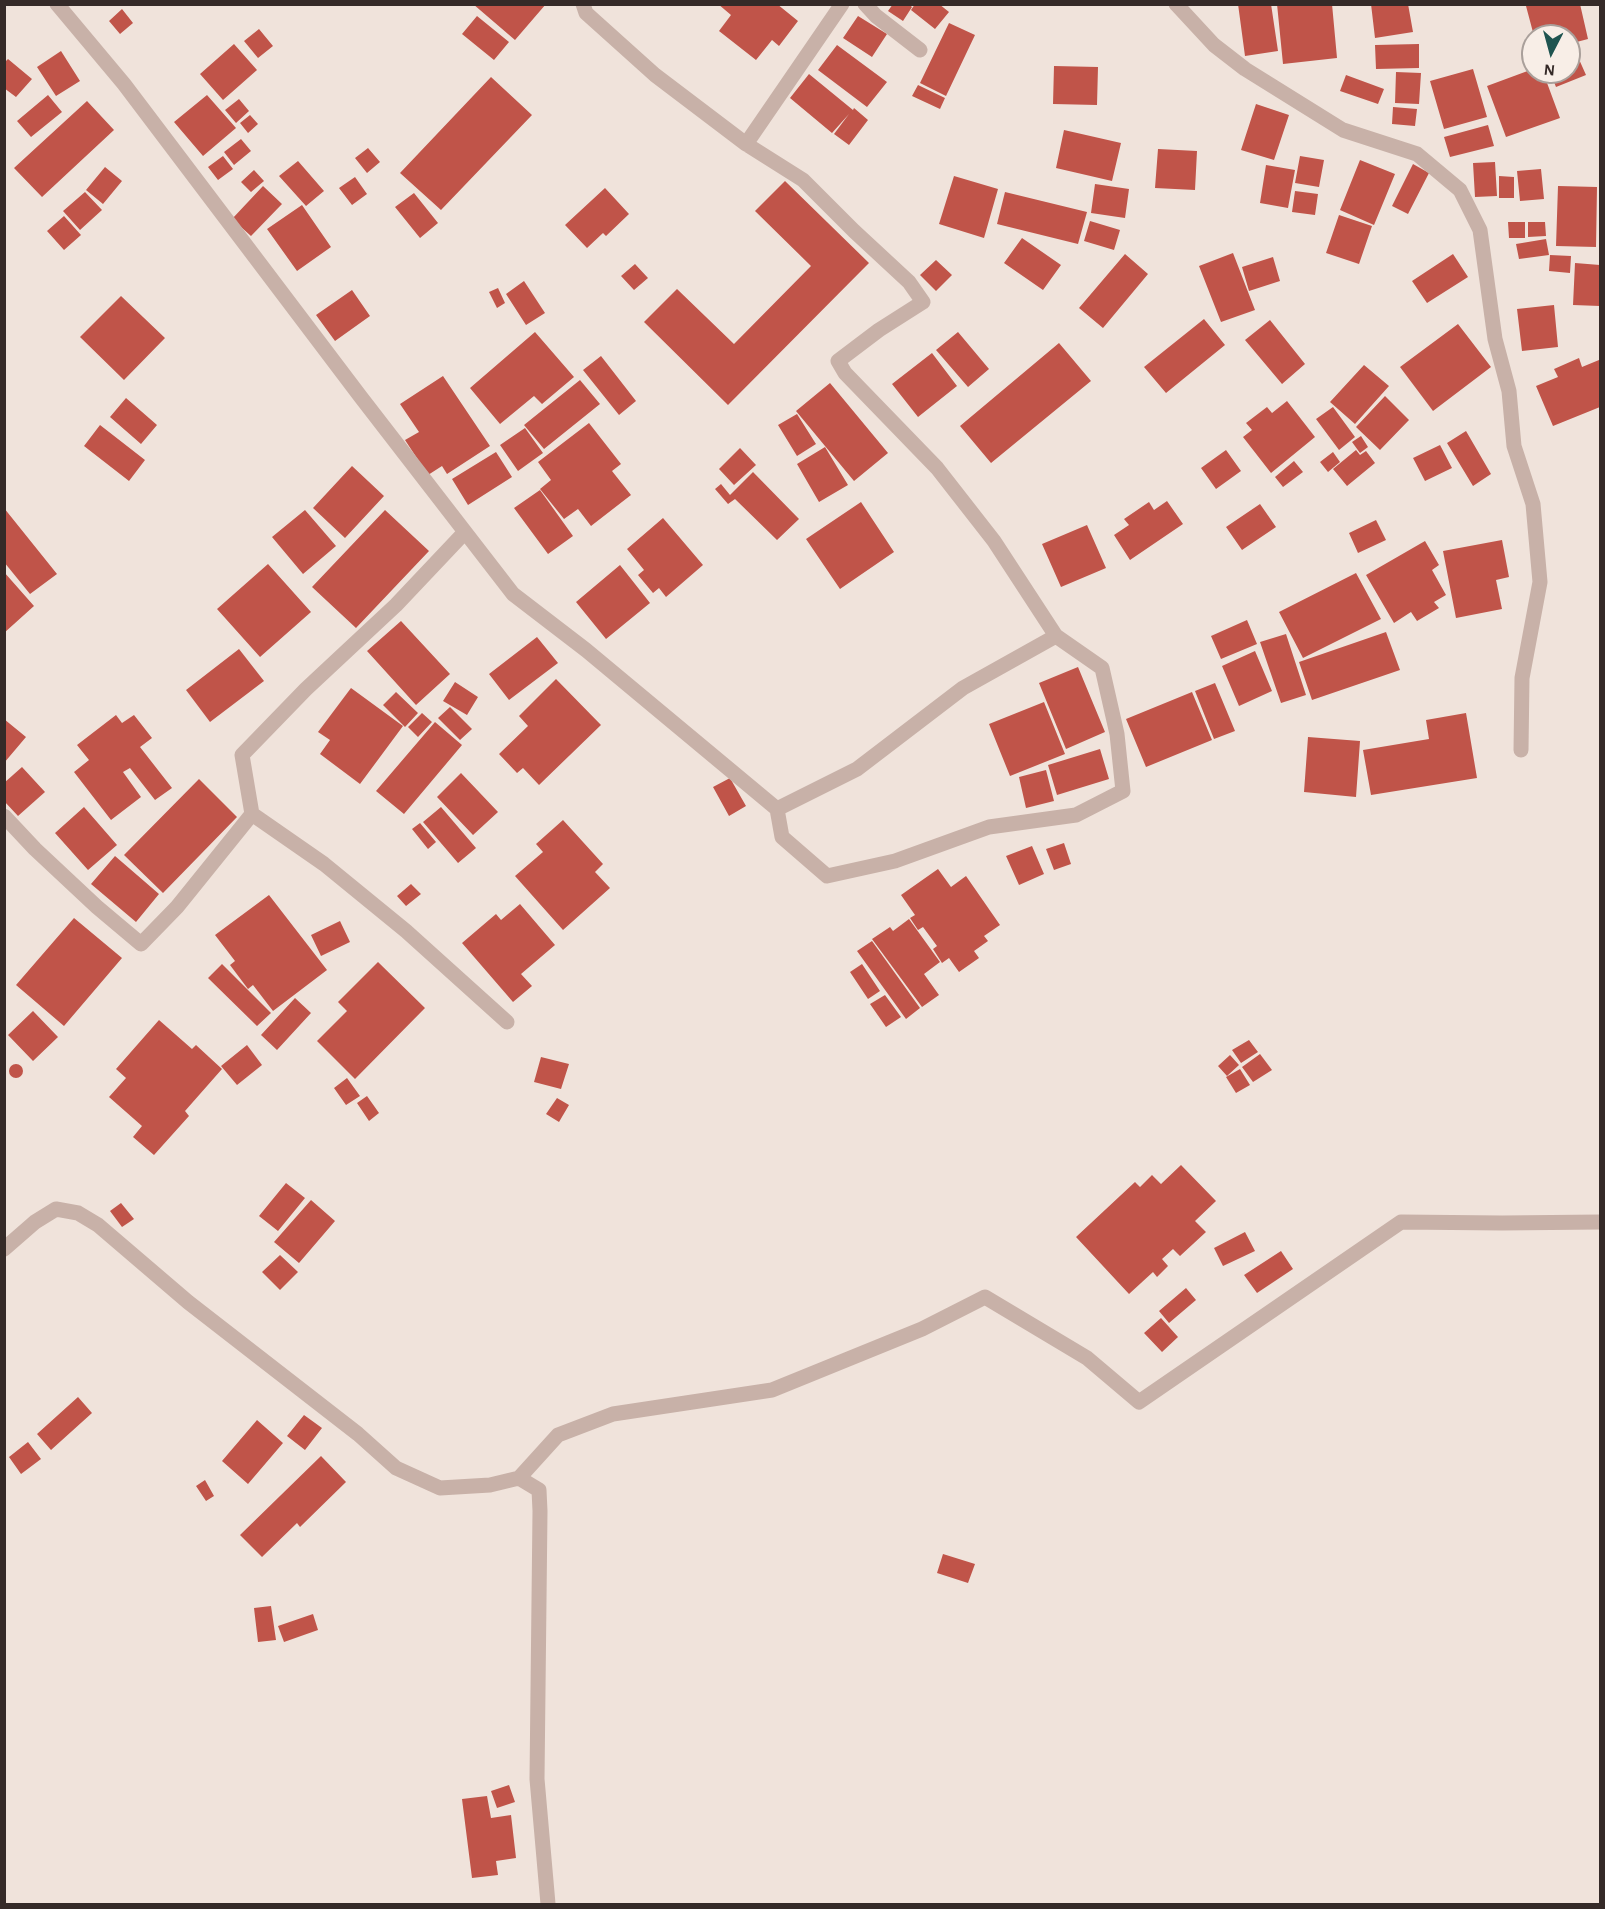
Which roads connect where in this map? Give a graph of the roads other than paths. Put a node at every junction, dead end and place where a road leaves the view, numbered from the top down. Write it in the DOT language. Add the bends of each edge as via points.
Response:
graph roads {
  1 [pos="57,4"];
  2 [pos="583,4"];
  3 [pos="842,4"];
  4 [pos="865,4"];
  5 [pos="1176,4"];
  6 [pos="920,50"];
  7 [pos="746,144"];
  8 [pos="465,532"];
  9 [pos="1056,636"];
  10 [pos="1521,750"];
  11 [pos="777,809"];
  12 [pos="252,814"];
  13 [pos="4,816"];
  14 [pos="507,1022"];
  15 [pos="1600,1222"];
  16 [pos="4,1250"];
  17 [pos="519,1478"];
  18 [pos="548,1905"];
  1 -- 8 [label="street" via="124,84"];
  2 -- 7 [label="street" via="586,13 655,75"];
  3 -- 7 [label="street"];
  4 -- 6 [label="street"];
  5 -- 10 [label="street" via="1214,45 1245,69 1342,130 1418,154 1460,190 1475,220 1495,339 1509,391 1514,446 1533,504 1540,582 1522,678"];
  7 -- 9 [label="street" via="803,180 909,282 923,302 838,362 937,468 994,541"];
  8 -- 11 [label="street" via="513,594"];
  8 -- 12 [label="street" via="242,755"];
  9 -- 11 [label="street" via="963,688 857,769"];
  9 -- 11 [label="street" via="1102,668 1117,734 1123,791 1076,815 989,827 895,861 827,876 782,837"];
  12 -- 13 [label="street" via="177,907 141,944 97,907"];
  12 -- 14 [label="street" via="324,864"];
  15 -- 17 [label="street" via="1401,1222 1139,1402 1087,1358 985,1296 922,1329 772,1390 613,1414 558,1436"];
  16 -- 17 [label="street" via="56,1209 78,1213 98,1225 396,1468 440,1488 490,1485"];
  17 -- 18 [label="street" via="539,1490 537,1779"];
}
